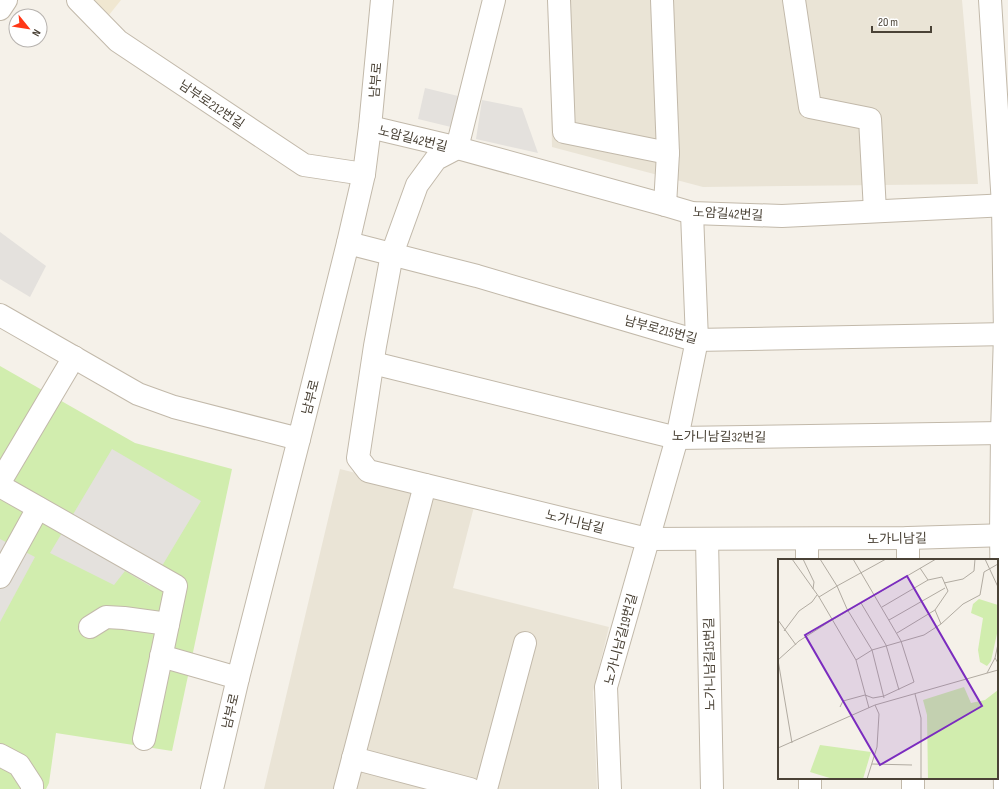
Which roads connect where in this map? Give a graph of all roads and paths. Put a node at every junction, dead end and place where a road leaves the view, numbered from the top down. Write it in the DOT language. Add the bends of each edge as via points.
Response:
graph roads {
  1 [pos="6,0"];
  2 [pos="78,0"];
  3 [pos="382,0"];
  4 [pos="494,0"];
  5 [pos="559,0"];
  6 [pos="662,0"];
  7 [pos="794,0"];
  8 [pos="990,0"];
  9 [pos="0,9"];
  10 [pos="370,127"];
  11 [pos="457,148"];
  12 [pos="668,153"];
  13 [pos="364,174"];
  14 [pos="665,205"];
  15 [pos="1005,205"];
  16 [pos="875,211"];
  17 [pos="692,213"];
  18 [pos="348,243"];
  19 [pos="392,254"];
  20 [pos="0,315"];
  21 [pos="1007,334"];
  22 [pos="697,340"];
  23 [pos="74,357"];
  24 [pos="373,363"];
  25 [pos="1002,433"];
  26 [pos="676,438"];
  27 [pos="299,439"];
  28 [pos="0,482"];
  29 [pos="425,485"];
  30 [pos="0,486"];
  31 [pos="38,508"];
  32 [pos="1005,535"];
  33 [pos="908,538"];
  34 [pos="647,539"];
  35 [pos="707,539"];
  36 [pos="807,539"];
  37 [pos="808,559"];
  38 [pos="908,559"];
  39 [pos="0,577"];
  40 [pos="168,624"];
  41 [pos="90,627"];
  42 [pos="525,643"];
  43 [pos="161,656"];
  44 [pos="238,678"];
  45 [pos="144,739"];
  46 [pos="0,755"];
  47 [pos="353,758"];
  48 [pos="441,785"];
  49 [pos="32,789"];
  50 [pos="212,789"];
  51 [pos="345,789"];
  52 [pos="470,789"];
  53 [pos="486,789"];
  54 [pos="610,789"];
  55 [pos="712,789"];
  56 [pos="1005,789"];
  1 -- 9 [label="street"];
  2 -- 13 [label="street, 남부로212번길" via="118,41 304,165"];
  3 -- 10 [label="street, 남부로"];
  4 -- 11 [label="street"];
  5 -- 12 [label="street" via="564,132"];
  6 -- 12 [label="street"];
  7 -- 16 [label="street" via="810,107 870,119"];
  8 -- 15 [label="street"];
  10 -- 11 [label="street, 노암길42번길"];
  10 -- 13 [label="street, 남부로"];
  11 -- 14 [label="street, 노암길42번길"];
  11 -- 19 [label="street, 노암길42번길" via="436,159 417,185"];
  12 -- 14 [label="street"];
  13 -- 18 [label="street, 남부로"];
  14 -- 17 [label="street, 노암길42번길"];
  15 -- 16 [label="street, 노암길42번길"];
  15 -- 21 [label="street"];
  16 -- 17 [label="street, 노암길42번길" via="782,216"];
  17 -- 22 [label="street, 노가니남길19번길"];
  18 -- 19 [label="street, 남부로215번길"];
  18 -- 27 [label="street, 남부로"];
  19 -- 22 [label="street, 남부로215번길"];
  19 -- 24 [label="street, 노가니남길"];
  20 -- 23 [label="street"];
  21 -- 22 [label="street, 남부로215번길"];
  21 -- 25 [label="street"];
  22 -- 26 [label="street, 노가니남길19번길"];
  23 -- 27 [label="street" via="138,394 174,407"];
  23 -- 28 [label="street"];
  24 -- 26 [label="street, 노가니남길32번길"];
  24 -- 29 [label="street, 노가니남길" via="358,458 368,471"];
  25 -- 26 [label="street, 노가니남길32번길"];
  25 -- 32 [label="street"];
  26 -- 34 [label="street, 노가니남길19번길"];
  27 -- 44 [label="street, 남부로"];
  29 -- 34 [label="street, 노가니남길"];
  29 -- 47 [label="street"];
  30 -- 31 [label="street"];
  31 -- 39 [label="street"];
  31 -- 40 [label="street" via="176,586"];
  32 -- 33 [label="street, 노가니남길"];
  32 -- 56 [label="street"];
  33 -- 36 [label="street, 노가니남길"];
  33 -- 38 [label="street"];
  34 -- 35 [label="street, 노가니남길"];
  34 -- 54 [label="street, 노가니남길19번길" via="606,687"];
  35 -- 36 [label="street, 노가니남길"];
  35 -- 55 [label="street, 노가니남길15번길"];
  36 -- 37 [label="street"];
  40 -- 41 [label="street" via="106,617"];
  40 -- 43 [label="street"];
  42 -- 53 [label="street"];
  43 -- 44 [label="street"];
  43 -- 45 [label="street"];
  44 -- 50 [label="street, 남부로"];
  46 -- 49 [label="street" via="18,765 32,785"];
  47 -- 48 [label="street"];
  47 -- 51 [label="street"];
  48 -- 52 [label="street"];
}
